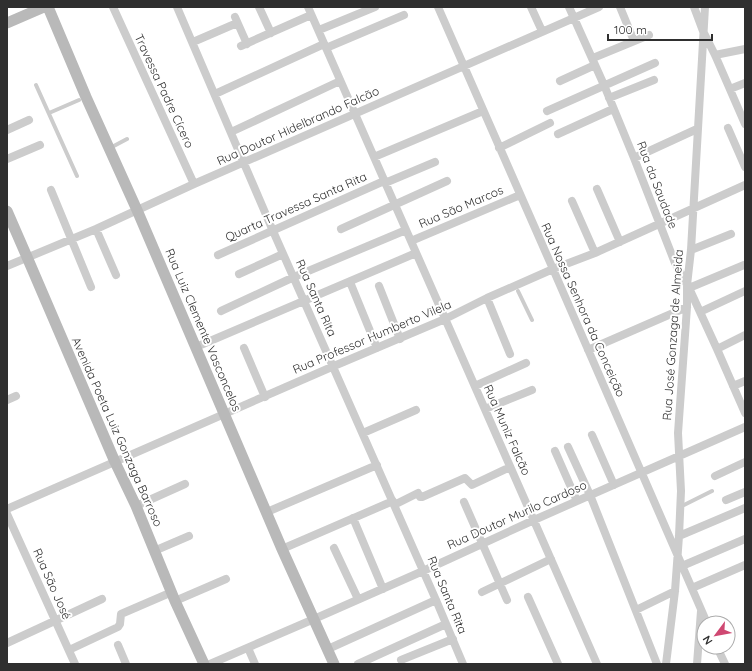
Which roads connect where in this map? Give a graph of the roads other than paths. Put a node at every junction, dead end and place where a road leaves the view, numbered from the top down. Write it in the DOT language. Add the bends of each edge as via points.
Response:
graph roads {
  1 [pos="44,7"];
  2 [pos="48,7"];
  3 [pos="113,7"];
  4 [pos="177,7"];
  5 [pos="259,7"];
  6 [pos="318,7"];
  7 [pos="375,7"];
  8 [pos="438,7"];
  9 [pos="531,7"];
  10 [pos="570,7"];
  11 [pos="600,7"];
  12 [pos="620,7"];
  13 [pos="694,7"];
  14 [pos="704,7"];
  15 [pos="310,11"];
  16 [pos="404,15"];
  17 [pos="574,18"];
  18 [pos="7,23"];
  19 [pos="541,29"];
  20 [pos="319,30"];
  21 [pos="703,31"];
  22 [pos="271,33"];
  23 [pos="649,35"];
  24 [pos="634,41"];
  25 [pos="193,42"];
  26 [pos="325,46"];
  27 [pos="745,49"];
  28 [pos="715,55"];
  29 [pos="594,62"];
  30 [pos="654,63"];
  31 [pos="464,66"];
  32 [pos="654,80"];
  33 [pos="340,81"];
  34 [pos="560,81"];
  35 [pos="745,83"];
  36 [pos="36,85"];
  37 [pos="604,85"];
  38 [pos="730,89"];
  39 [pos="215,94"];
  40 [pos="610,98"];
  41 [pos="82,99"];
  42 [pos="614,109"];
  43 [pos="483,111"];
  44 [pos="547,111"];
  45 [pos="49,114"];
  46 [pos="355,114"];
  47 [pos="29,120"];
  48 [pos="550,124"];
  49 [pos="745,124"];
  50 [pos="728,128"];
  51 [pos="697,129"];
  52 [pos="7,130"];
  53 [pos="231,132"];
  54 [pos="558,134"];
  55 [pos="127,139"];
  56 [pos="40,144"];
  57 [pos="109,148"];
  58 [pos="499,148"];
  59 [pos="374,157"];
  60 [pos="634,158"];
  61 [pos="7,159"];
  62 [pos="244,162"];
  63 [pos="435,162"];
  64 [pos="745,167"];
  65 [pos="77,176"];
  66 [pos="385,182"];
  67 [pos="447,182"];
  68 [pos="194,184"];
  69 [pos="745,185"];
  70 [pos="597,189"];
  71 [pos="51,190"];
  72 [pos="520,195"];
  73 [pos="572,201"];
  74 [pos="395,205"];
  75 [pos="693,209"];
  76 [pos="137,210"];
  77 [pos="7,211"];
  78 [pos="659,224"];
  79 [pos="96,229"];
  80 [pos="341,229"];
  81 [pos="406,230"];
  82 [pos="273,231"];
  83 [pos="731,234"];
  84 [pos="71,240"];
  85 [pos="411,241"];
  86 [pos="620,242"];
  87 [pos="691,250"];
  88 [pos="416,253"];
  89 [pos="595,253"];
  90 [pos="283,254"];
  91 [pos="218,255"];
  92 [pos="28,257"];
  93 [pos="744,265"];
  94 [pos="7,266"];
  95 [pos="553,270"];
  96 [pos="239,274"];
  97 [pos="116,275"];
  98 [pos="294,277"];
  99 [pos="350,282"];
  100 [pos="379,286"];
  101 [pos="688,286"];
  102 [pos="91,287"];
  103 [pos="517,288"];
  104 [pos="745,291"];
  105 [pos="487,298"];
  106 [pos="305,302"];
  107 [pos="688,307"];
  108 [pos="221,311"];
  109 [pos="700,312"];
  110 [pos="445,319"];
  111 [pos="532,320"];
  112 [pos="745,335"];
  113 [pos="400,339"];
  114 [pos="196,347"];
  115 [pos="244,348"];
  116 [pos="376,348"];
  117 [pos="717,349"];
  118 [pos="588,350"];
  119 [pos="510,354"];
  120 [pos="526,363"];
  121 [pos="334,366"];
  122 [pos="745,381"];
  123 [pos="474,386"];
  124 [pos="733,386"];
  125 [pos="532,390"];
  126 [pos="16,396"];
  127 [pos="265,397"];
  128 [pos="7,400"];
  129 [pos="485,409"];
  130 [pos="416,410"];
  131 [pos="745,413"];
  132 [pos="225,414"];
  133 [pos="745,427"];
  134 [pos="363,433"];
  135 [pos="592,435"];
  136 [pos="568,448"];
  137 [pos="554,451"];
  138 [pos="679,456"];
  139 [pos="115,462"];
  140 [pos="745,462"];
  141 [pos="377,464"];
  142 [pos="510,467"];
  143 [pos="641,473"];
  144 [pos="715,476"];
  145 [pos="185,484"];
  146 [pos="614,485"];
  147 [pos="712,492"];
  148 [pos="745,492"];
  149 [pos="590,495"];
  150 [pos="726,500"];
  151 [pos="577,501"];
  152 [pos="464,502"];
  153 [pos="394,503"];
  154 [pos="136,506"];
  155 [pos="682,506"];
  156 [pos="745,508"];
  157 [pos="7,509"];
  158 [pos="267,512"];
  159 [pos="7,514"];
  160 [pos="353,518"];
  161 [pos="534,520"];
  162 [pos="189,536"];
  163 [pos="679,536"];
  164 [pos="745,539"];
  165 [pos="482,544"];
  166 [pos="334,548"];
  167 [pos="282,549"];
  168 [pos="154,551"];
  169 [pos="677,554"];
  170 [pos="551,559"];
  171 [pos="745,565"];
  172 [pos="682,566"];
  173 [pos="423,571"];
  174 [pos="226,579"];
  175 [pos="499,583"];
  176 [pos="692,588"];
  177 [pos="383,589"];
  178 [pos="675,591"];
  179 [pos="482,592"];
  180 [pos="174,597"];
  181 [pos="528,597"];
  182 [pos="102,599"];
  183 [pos="358,600"];
  184 [pos="436,600"];
  185 [pos="507,600"];
  186 [pos="636,610"];
  187 [pos="701,610"];
  188 [pos="703,615"];
  189 [pos="314,619"];
  190 [pos="56,621"];
  191 [pos="446,624"];
  192 [pos="453,639"];
  193 [pos="7,643"];
  194 [pos="118,645"];
  195 [pos="248,648"];
  196 [pos="328,649"];
  197 [pos="69,650"];
  198 [pos="401,660"];
  199 [pos="74,664"];
  200 [pos="126,664"];
  201 [pos="204,664"];
  202 [pos="210,664"];
  203 [pos="255,664"];
  204 [pos="334,664"];
  205 [pos="358,664"];
  206 [pos="464,664"];
  207 [pos="558,664"];
  208 [pos="597,664"];
  209 [pos="657,664"];
  210 [pos="666,664"];
  211 [pos="697,664"];
  1 -- 18 [label="street"];
  2 -- 41 [label="street, Rua Luiz Clemente Vasconcelos"];
  3 -- 68 [label="street, Travessa Padre Cícero"];
  4 -- 25 [label="street, Rua Santa Rita"];
  5 -- 22 [label="street"];
  6 -- 15 [label="street"];
  7 -- 20 [label="street"];
  8 -- 31 [label="street, Rua Nossa Senhora da Conceição"];
  9 -- 19 [label="street"];
  10 -- 17 [label="street, Rua da Saudade"];
  11 -- 17 [label="street, Rua Doutor Hidelbrando Falcão"];
  12 -- 24 [label="street"];
  13 -- 21 [label="street"];
  14 -- 21 [label="street, Rua José Gonzaga de Almeida"];
  15 -- 20 [label="street, Rua Muniz Falcão"];
  15 -- 22 [label="street"];
  16 -- 26 [label="street"];
  17 -- 19 [label="street, Rua Doutor Hidelbrando Falcão"];
  17 -- 29 [label="street, Rua da Saudade"];
  19 -- 31 [label="street, Rua Doutor Hidelbrando Falcão"];
  20 -- 26 [label="street, Rua Muniz Falcão"];
  21 -- 28 [label="street"];
  21 -- 51 [label="street, Rua José Gonzaga de Almeida"];
  22 -- 25 [label="street" via="244,45 236,20"];
  23 -- 24 [label="street"];
  24 -- 29 [label="street"];
  25 -- 39 [label="street, Rua Santa Rita"];
  26 -- 33 [label="street, Rua Muniz Falcão"];
  26 -- 39 [label="street"];
  27 -- 28 [label="street"];
  28 -- 38 [label="street"];
  29 -- 34 [label="street"];
  29 -- 37 [label="street, Rua da Saudade"];
  30 -- 37 [label="street"];
  31 -- 43 [label="street, Rua Nossa Senhora da Conceição"];
  31 -- 46 [label="street, Rua Doutor Hidelbrando Falcão"];
  32 -- 40 [label="street"];
  33 -- 46 [label="street, Rua Muniz Falcão"];
  33 -- 53 [label="street"];
  35 -- 38 [label="street"];
  36 -- 45 [label="lane"];
  37 -- 40 [label="street, Rua da Saudade"];
  37 -- 44 [label="street"];
  38 -- 49 [label="street"];
  39 -- 53 [label="street, Rua Santa Rita"];
  40 -- 42 [label="street, Rua da Saudade"];
  41 -- 45 [label="lane"];
  41 -- 57 [label="street, Rua Luiz Clemente Vasconcelos"];
  42 -- 54 [label="street"];
  42 -- 60 [label="street, Rua da Saudade"];
  43 -- 58 [label="street, Rua Nossa Senhora da Conceição"];
  43 -- 59 [label="street"];
  45 -- 65 [label="lane"];
  46 -- 59 [label="street, Rua Muniz Falcão"];
  46 -- 62 [label="street, Rua Doutor Hidelbrando Falcão"];
  47 -- 52 [label="street"];
  48 -- 58 [label="street"];
  50 -- 64 [label="street"];
  51 -- 60 [label="street"];
  51 -- 75 [label="street, Rua José Gonzaga de Almeida"];
  53 -- 62 [label="street, Rua Santa Rita"];
  55 -- 57 [label="lane"];
  56 -- 61 [label="street"];
  57 -- 76 [label="street, Rua Luiz Clemente Vasconcelos"];
  58 -- 72 [label="street, Rua Nossa Senhora da Conceição"];
  59 -- 66 [label="street, Rua Muniz Falcão"];
  60 -- 78 [label="street, Rua da Saudade"];
  62 -- 68 [label="street, Rua Doutor Hidelbrando Falcão"];
  62 -- 82 [label="street, Rua Santa Rita"];
  63 -- 66 [label="street"];
  66 -- 74 [label="street, Rua Muniz Falcão"];
  66 -- 82 [label="street, Quarta Travessa Santa Rita"];
  67 -- 74 [label="street"];
  68 -- 76 [label="street, Rua Doutor Hidelbrando Falcão"];
  69 -- 75 [label="street, Rua Professor Humberto Vilela"];
  70 -- 86 [label="street"];
  71 -- 84 [label="street"];
  72 -- 85 [label="street, Rua São Marcos"];
  72 -- 95 [label="street, Rua Nossa Senhora da Conceição"];
  73 -- 89 [label="street"];
  74 -- 80 [label="street"];
  74 -- 81 [label="street, Rua Muniz Falcão"];
  75 -- 78 [label="street, Rua Professor Humberto Vilela"];
  75 -- 87 [label="street, Rua José Gonzaga de Almeida"];
  76 -- 79 [label="street, Rua Doutor Hidelbrando Falcão"];
  76 -- 114 [label="street, Rua Luiz Clemente Vasconcelos"];
  77 -- 92 [label="street, Avenida Poeta Luiz Gonzaga Barroso"];
  78 -- 86 [label="street, Rua Professor Humberto Vilela"];
  78 -- 101 [label="street, Rua da Saudade" via="675,263"];
  79 -- 84 [label="street, Rua Doutor Hidelbrando Falcão"];
  79 -- 97 [label="street"];
  81 -- 85 [label="street, Rua Muniz Falcão"];
  81 -- 98 [label="street"];
  82 -- 90 [label="street, Rua Santa Rita"];
  82 -- 91 [label="street, Quarta Travessa Santa Rita"];
  83 -- 87 [label="street"];
  84 -- 92 [label="street, Rua Doutor Hidelbrando Falcão"];
  84 -- 102 [label="street"];
  85 -- 88 [label="street, Rua Muniz Falcão"];
  86 -- 89 [label="street, Rua Professor Humberto Vilela"];
  87 -- 101 [label="street, Rua José Gonzaga de Almeida"];
  88 -- 99 [label="street"];
  88 -- 110 [label="street, Rua Muniz Falcão"];
  89 -- 95 [label="street, Rua Professor Humberto Vilela"];
  90 -- 96 [label="street"];
  90 -- 98 [label="street, Rua Santa Rita"];
  92 -- 94 [label="street, Rua Doutor Hidelbrando Falcão"];
  92 -- 139 [label="street, Avenida Poeta Luiz Gonzaga Barroso"];
  93 -- 101 [label="street"];
  95 -- 103 [label="street, Rua Professor Humberto Vilela"];
  95 -- 118 [label="street, Rua Nossa Senhora da Conceição"];
  98 -- 106 [label="street, Rua Santa Rita"];
  98 -- 108 [label="street"];
  99 -- 106 [label="street"];
  99 -- 116 [label="street"];
  100 -- 113 [label="street"];
  101 -- 107 [label="street, Rua José Gonzaga de Almeida"];
  101 -- 109 [label="street, Rua da Saudade"];
  103 -- 105 [label="street, Rua Professor Humberto Vilela"];
  103 -- 111 [label="lane"];
  104 -- 109 [label="street"];
  105 -- 110 [label="street, Rua Professor Humberto Vilela"];
  105 -- 119 [label="street"];
  106 -- 114 [label="street"];
  106 -- 121 [label="street, Rua Santa Rita"];
  107 -- 118 [label="street"];
  107 -- 138 [label="street, Rua José Gonzaga de Almeida" via="678,433"];
  109 -- 117 [label="street, Rua da Saudade"];
  110 -- 113 [label="street, Rua Professor Humberto Vilela"];
  110 -- 123 [label="street, Rua Muniz Falcão"];
  112 -- 117 [label="street"];
  113 -- 116 [label="street, Rua Professor Humberto Vilela"];
  114 -- 132 [label="street, Rua Luiz Clemente Vasconcelos"];
  115 -- 127 [label="street"];
  116 -- 121 [label="street, Rua Professor Humberto Vilela"];
  117 -- 124 [label="street, Rua da Saudade"];
  118 -- 143 [label="street, Rua Nossa Senhora da Conceição"];
  120 -- 123 [label="street"];
  121 -- 127 [label="street, Rua Professor Humberto Vilela"];
  121 -- 134 [label="street, Rua Santa Rita"];
  122 -- 124 [label="street"];
  123 -- 129 [label="street, Rua Muniz Falcão"];
  124 -- 131 [label="street, Rua da Saudade"];
  125 -- 129 [label="street"];
  126 -- 128 [label="street"];
  127 -- 132 [label="street, Rua Professor Humberto Vilela"];
  129 -- 142 [label="street, Rua Muniz Falcão"];
  130 -- 134 [label="street"];
  132 -- 139 [label="street, Rua Professor Humberto Vilela"];
  132 -- 158 [label="street, Rua Luiz Clemente Vasconcelos"];
  133 -- 138 [label="street, Rua Doutor Murilo Cardoso"];
  134 -- 141 [label="street, Rua Santa Rita"];
  135 -- 146 [label="street"];
  136 -- 149 [label="street"];
  137 -- 151 [label="street"];
  138 -- 143 [label="street, Rua Doutor Murilo Cardoso"];
  138 -- 155 [label="street, Rua José Gonzaga de Almeida"];
  139 -- 154 [label="street, Avenida Poeta Luiz Gonzaga Barroso"];
  139 -- 157 [label="street, Rua Professor Humberto Vilela"];
  140 -- 144 [label="street"];
  141 -- 153 [label="street, Rua Santa Rita"];
  141 -- 158 [label="street"];
  142 -- 153 [label="street" via="472,485 465,478 422,497 418,493"];
  142 -- 161 [label="street, Rua Muniz Falcão"];
  143 -- 146 [label="street, Rua Doutor Murilo Cardoso"];
  143 -- 169 [label="street, Rua Nossa Senhora da Conceição"];
  145 -- 154 [label="street"];
  146 -- 149 [label="street, Rua Doutor Murilo Cardoso"];
  147 -- 155 [label="lane"];
  148 -- 150 [label="street"];
  149 -- 151 [label="street, Rua Doutor Murilo Cardoso"];
  149 -- 186 [label="street"];
  151 -- 161 [label="street, Rua Doutor Murilo Cardoso"];
  152 -- 165 [label="street"];
  153 -- 160 [label="street"];
  153 -- 173 [label="street, Rua Santa Rita"];
  154 -- 168 [label="street, Avenida Poeta Luiz Gonzaga Barroso"];
  155 -- 163 [label="street, Rua José Gonzaga de Almeida"];
  156 -- 163 [label="street"];
  158 -- 167 [label="street, Rua Luiz Clemente Vasconcelos"];
  159 -- 190 [label="street, Rua São José"];
  160 -- 167 [label="street"];
  160 -- 177 [label="street"];
  161 -- 165 [label="street, Rua Doutor Murilo Cardoso"];
  161 -- 170 [label="street, Rua Muniz Falcão"];
  162 -- 168 [label="street"];
  163 -- 169 [label="street, Rua José Gonzaga de Almeida"];
  164 -- 172 [label="street"];
  165 -- 173 [label="street, Rua Doutor Murilo Cardoso"];
  165 -- 175 [label="street"];
  166 -- 183 [label="street"];
  167 -- 189 [label="street, Rua Luiz Clemente Vasconcelos"];
  168 -- 180 [label="street, Avenida Poeta Luiz Gonzaga Barroso"];
  169 -- 172 [label="street, Rua Nossa Senhora da Conceição"];
  169 -- 178 [label="street, Rua José Gonzaga de Almeida"];
  170 -- 175 [label="street"];
  170 -- 208 [label="street, Rua Muniz Falcão"];
  171 -- 176 [label="street"];
  172 -- 176 [label="street, Rua Nossa Senhora da Conceição"];
  173 -- 177 [label="street, Rua Doutor Murilo Cardoso"];
  173 -- 184 [label="street, Rua Santa Rita"];
  174 -- 180 [label="street"];
  175 -- 179 [label="street"];
  175 -- 185 [label="street"];
  176 -- 187 [label="street, Rua Nossa Senhora da Conceição"];
  177 -- 183 [label="street, Rua Doutor Murilo Cardoso"];
  178 -- 186 [label="street"];
  178 -- 210 [label="street, Rua José Gonzaga de Almeida"];
  180 -- 197 [label="street" via="121,614 118,627"];
  180 -- 201 [label="street, Avenida Poeta Luiz Gonzaga Barroso"];
  181 -- 207 [label="street"];
  182 -- 190 [label="street"];
  183 -- 189 [label="street, Rua Doutor Murilo Cardoso"];
  184 -- 191 [label="street, Rua Santa Rita"];
  184 -- 196 [label="street"];
  186 -- 209 [label="street"];
  187 -- 188 [label="street, Rua Nossa Senhora da Conceição"];
  187 -- 211 [label="street"];
  189 -- 195 [label="street, Rua Doutor Murilo Cardoso"];
  189 -- 196 [label="street, Rua Luiz Clemente Vasconcelos"];
  190 -- 193 [label="street"];
  190 -- 197 [label="street, Rua São José"];
  191 -- 192 [label="street, Rua Santa Rita"];
  191 -- 205 [label="street"];
  192 -- 198 [label="street"];
  192 -- 206 [label="street, Rua Santa Rita"];
  194 -- 200 [label="street"];
  195 -- 202 [label="street, Rua Doutor Murilo Cardoso"];
  195 -- 203 [label="street"];
  196 -- 204 [label="street, Rua Luiz Clemente Vasconcelos"];
  197 -- 199 [label="street, Rua São José"];
}
